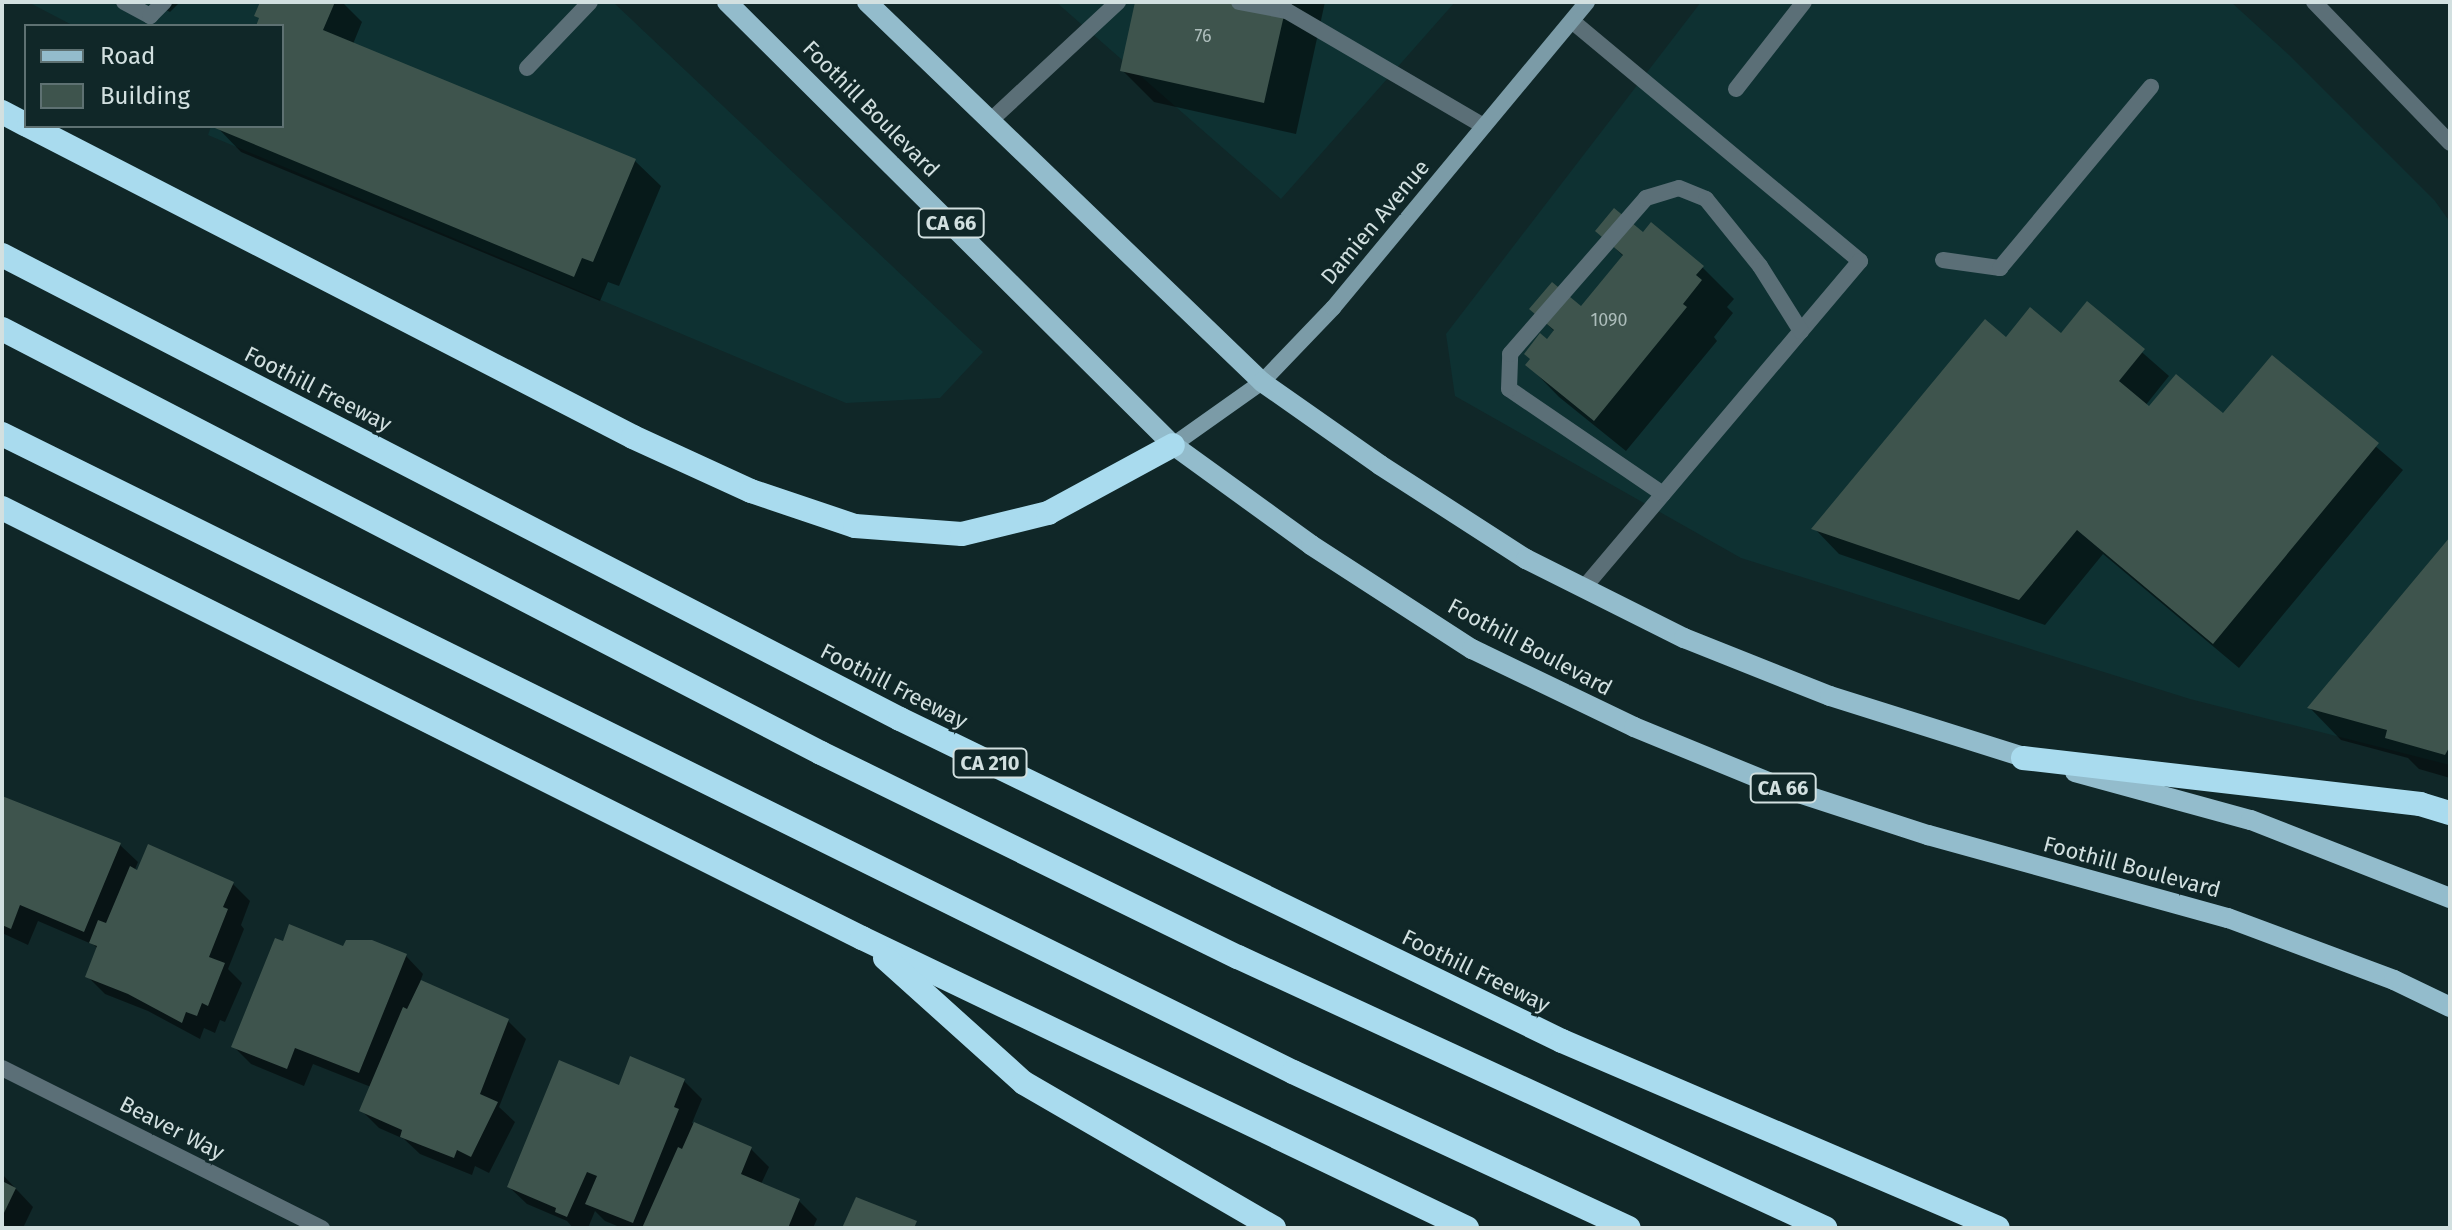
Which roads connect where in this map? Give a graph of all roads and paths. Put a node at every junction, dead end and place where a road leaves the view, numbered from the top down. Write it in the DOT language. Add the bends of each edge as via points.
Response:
graph roads {
  1 [pos="124,2"];
  2 [pos="164,2"];
  3 [pos="590,2"];
  4 [pos="727,2"];
  5 [pos="867,2"];
  6 [pos="1118,2"];
  7 [pos="1239,2"];
  8 [pos="1587,2"];
  9 [pos="1804,2"];
  10 [pos="2314,2"];
  11 [pos="1572,21"];
  12 [pos="527,68"];
  13 [pos="2151,87"];
  14 [pos="1736,89"];
  15 [pos="2,112"];
  16 [pos="990,121"];
  17 [pos="24,123"];
  18 [pos="1484,126"];
  19 [pos="33,128"];
  20 [pos="2450,143"];
  21 [pos="2,255"];
  22 [pos="1943,260"];
  23 [pos="2,329"];
  24 [pos="1801,331"];
  25 [pos="1262,382"];
  26 [pos="2,434"];
  27 [pos="1173,445"];
  28 [pos="1663,494"];
  29 [pos="2,508"];
  30 [pos="1584,588"];
  31 [pos="2023,758"];
  32 [pos="2450,813"];
  33 [pos="2450,898"];
  34 [pos="862,938"];
  35 [pos="2450,1007"];
  36 [pos="2,1068"];
  37 [pos="322,1228"];
  38 [pos="1274,1228"];
  39 [pos="1467,1228"];
  40 [pos="1629,1228"];
  41 [pos="1825,1228"];
  42 [pos="1998,1228"];
  1 -- 2 [label="street" via="150,16"];
  3 -- 12 [label="street"];
  4 -- 27 [label="main road, Foothill Boulevard / CA 66"];
  5 -- 16 [label="main road"];
  6 -- 16 [label="street"];
  7 -- 18 [label="street" via="1287,11"];
  8 -- 11 [label="main road, Damien Avenue"];
  9 -- 14 [label="street"];
  10 -- 20 [label="street"];
  11 -- 18 [label="main road, Damien Avenue"];
  11 -- 24 [label="street" via="1860,261"];
  13 -- 22 [label="street" via="2000,268"];
  15 -- 17 [label="highway"];
  16 -- 25 [label="main road"];
  18 -- 25 [label="main road, Damien Avenue" via="1333,308"];
  19 -- 27 [label="highway" via="633,437 751,491 855,526 962,534 1048,513"];
  21 -- 42 [label="highway, Foothill Freeway / CA 210" via="1012,774 1562,1041"];
  23 -- 41 [label="highway" via="821,753 1238,957"];
  24 -- 28 [label="street"];
  24 -- 28 [label="street" via="1760,266 1706,199 1679,188 1646,198 1510,354 1509,389"];
  25 -- 27 [label="main road, Damien Avenue"];
  25 -- 30 [label="main road" via="1512,550"];
  26 -- 40 [label="highway" via="1279,1065"];
  27 -- 35 [label="main road, Foothill Boulevard / CA 66" via="1311,545 1472,649 1634,727 1780,787 1928,835 2228,918 2394,980"];
  28 -- 30 [label="street"];
  29 -- 34 [label="highway"];
  30 -- 31 [label="main road" via="1684,638 1830,696"];
  31 -- 32 [label="highway" via="2420,804"];
  31 -- 33 [label="main road" via="2251,820"];
  34 -- 38 [label="highway" via="1024,1083"];
  34 -- 39 [label="highway"];
  36 -- 37 [label="street, Beaver Way"];
}
